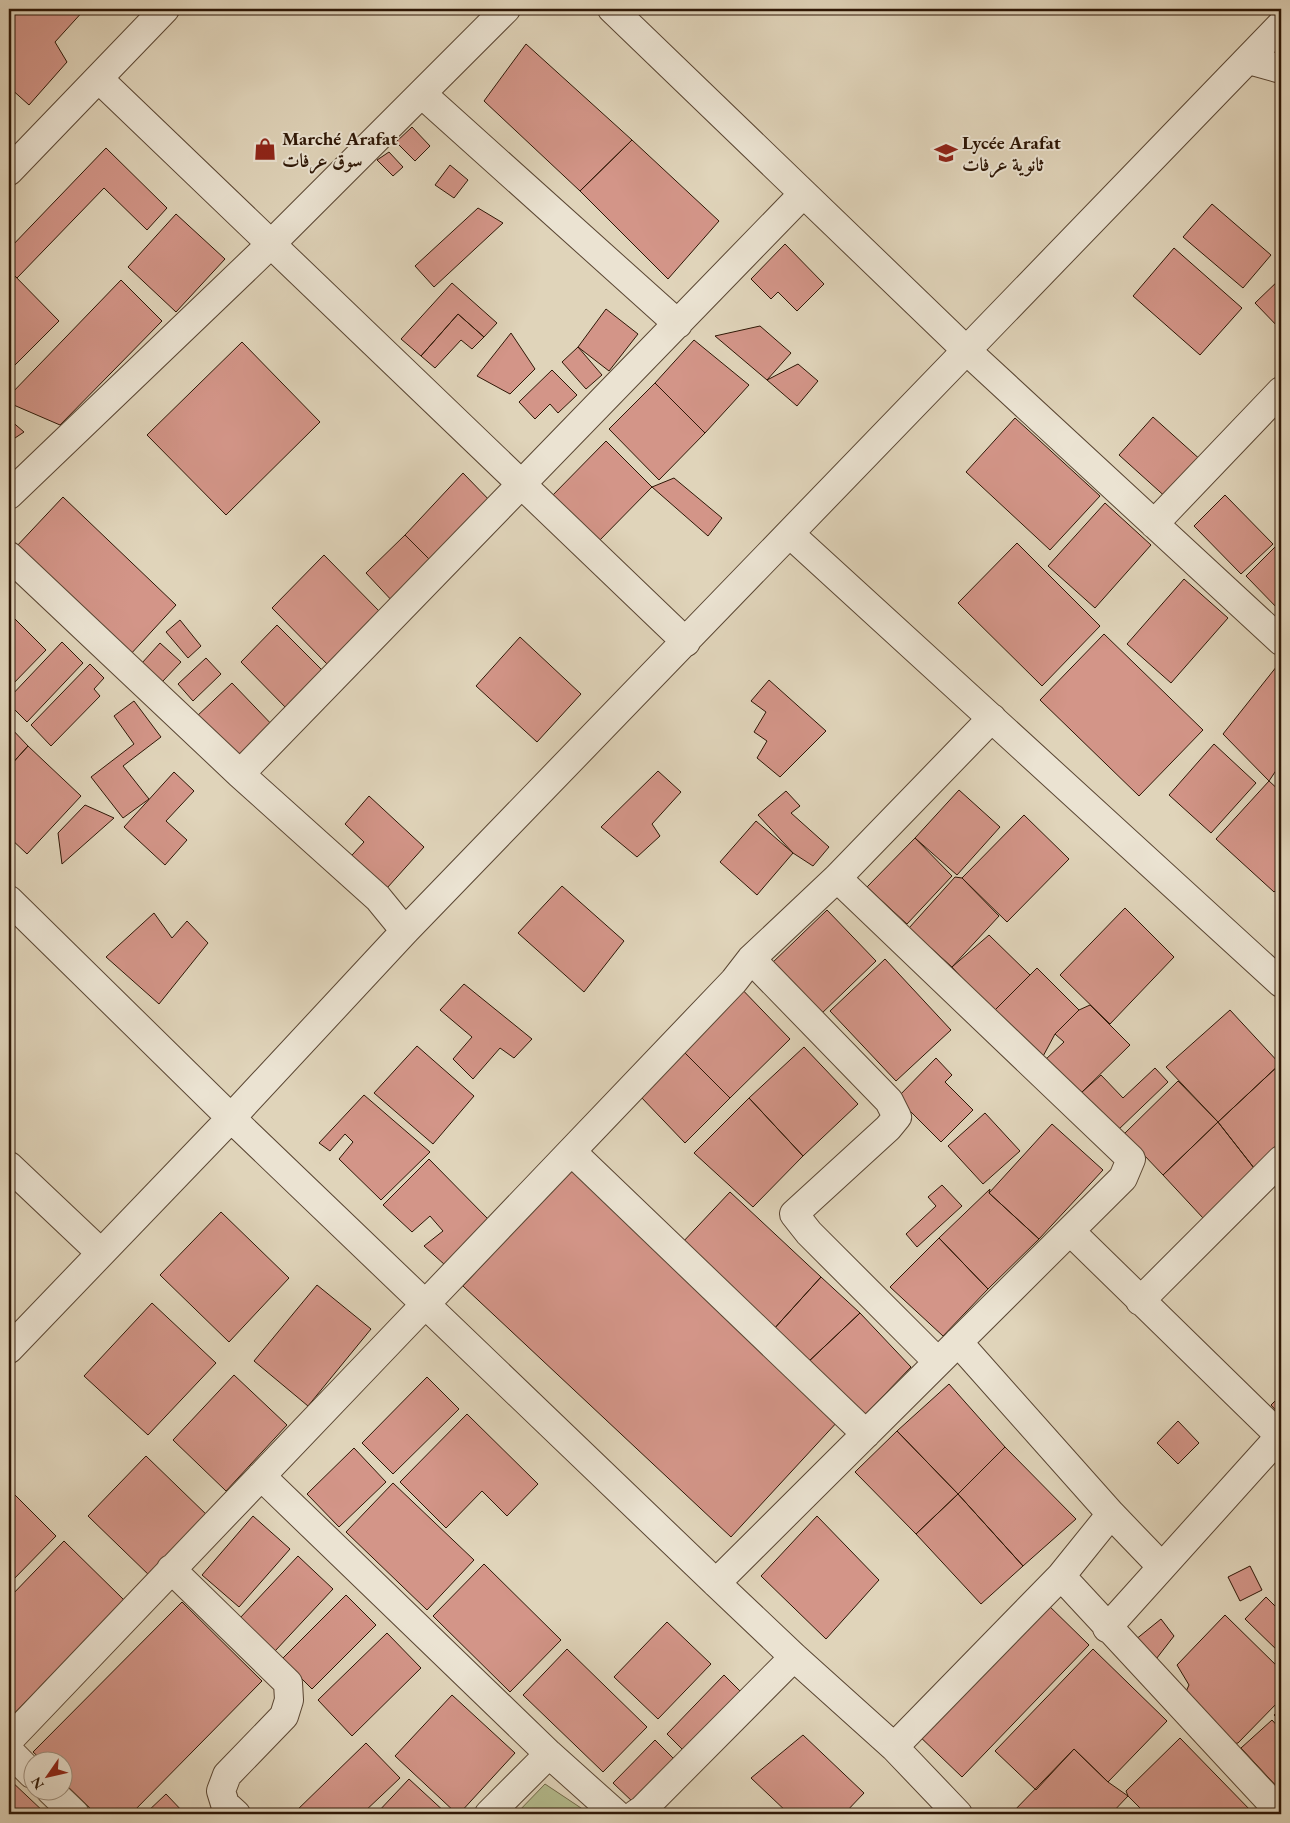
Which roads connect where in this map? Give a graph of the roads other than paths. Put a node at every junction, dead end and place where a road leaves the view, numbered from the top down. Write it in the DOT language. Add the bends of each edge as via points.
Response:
graph roads {
  1 [pos="165,9"];
  2 [pos="506,9"];
  3 [pos="612,9"];
  4 [pos="1281,25"];
  5 [pos="1249,60"];
  6 [pos="1281,69"];
  7 [pos="99,79"];
  8 [pos="422,94"];
  9 [pos="9,171"];
  10 [pos="803,194"];
  11 [pos="271,244"];
  12 [pos="678,324"];
  13 [pos="966,350"];
  14 [pos="1281,391"];
  15 [pos="522,484"];
  16 [pos="9,496"];
  17 [pos="1154,524"];
  18 [pos="790,534"];
  19 [pos="9,556"];
  20 [pos="1281,641"];
  21 [pos="686,642"];
  22 [pos="992,718"];
  23 [pos="240,774"];
  24 [pos="837,878"];
  25 [pos="9,900"];
  26 [pos="406,931"];
  27 [pos="751,959"];
  28 [pos="1281,983"];
  29 [pos="231,1118"];
  30 [pos="572,1152"];
  31 [pos="1281,1160"];
  32 [pos="9,1166"];
  33 [pos="1070,1231"];
  34 [pos="101,1253"];
  35 [pos="1140,1301"];
  36 [pos="425,1304"];
  37 [pos="958,1342"];
  38 [pos="9,1349"];
  39 [pos="938,1362"];
  40 [pos="866,1434"];
  41 [pos="1281,1436"];
  42 [pos="261,1476"];
  43 [pos="1111,1514"];
  44 [pos="1162,1567"];
  45 [pos="171,1569"];
  46 [pos="1061,1576"];
  47 [pos="716,1583"];
  48 [pos="1107,1628"];
  49 [pos="794,1657"];
  50 [pos="9,1740"];
  51 [pos="894,1747"];
  52 [pos="9,1751"];
  53 [pos="549,1754"];
  54 [pos="22,1764"];
  55 [pos="60,1800"];
  56 [pos="1281,1813"];
  57 [pos="75,1814"];
  58 [pos="236,1814"];
  59 [pos="489,1814"];
  60 [pos="616,1814"];
  61 [pos="636,1814"];
  62 [pos="958,1814"];
  1 -- 7 [label="street"];
  2 -- 8 [label="street"];
  3 -- 10 [label="street"];
  4 -- 5 [label="street"];
  5 -- 6 [label="street"];
  5 -- 13 [label="street"];
  7 -- 9 [label="street"];
  7 -- 11 [label="street"];
  8 -- 11 [label="street"];
  8 -- 12 [label="street"];
  10 -- 12 [label="street"];
  10 -- 13 [label="street"];
  11 -- 15 [label="street"];
  11 -- 16 [label="street"];
  12 -- 15 [label="street"];
  13 -- 17 [label="street"];
  13 -- 18 [label="street"];
  14 -- 17 [label="street"];
  15 -- 21 [label="street"];
  15 -- 23 [label="street"];
  17 -- 20 [label="street"];
  18 -- 21 [label="street"];
  18 -- 22 [label="street"];
  19 -- 23 [label="street"];
  21 -- 26 [label="street"];
  22 -- 24 [label="street"];
  22 -- 28 [label="street"];
  23 -- 26 [label="street" via="378,898"];
  24 -- 27 [label="street"];
  24 -- 33 [label="street" via="1130,1159 1123,1178"];
  25 -- 29 [label="street"];
  26 -- 29 [label="street"];
  27 -- 30 [label="street"];
  27 -- 39 [label="street" via="889,1101 897,1116 794,1214"];
  29 -- 34 [label="street"];
  29 -- 36 [label="street"];
  30 -- 36 [label="street"];
  30 -- 40 [label="street"];
  31 -- 35 [label="street"];
  32 -- 34 [label="street"];
  33 -- 35 [label="street"];
  33 -- 37 [label="street"];
  34 -- 38 [label="street"];
  35 -- 41 [label="street"];
  36 -- 42 [label="street"];
  36 -- 47 [label="street"];
  37 -- 39 [label="street"];
  37 -- 43 [label="street"];
  39 -- 40 [label="street"];
  40 -- 47 [label="street"];
  41 -- 44 [label="street"];
  42 -- 45 [label="street"];
  42 -- 53 [label="street"];
  43 -- 44 [label="street"];
  43 -- 46 [label="street"];
  44 -- 48 [label="street"];
  45 -- 50 [label="street"];
  45 -- 58 [label="street" via="288,1683 289,1700 284,1716 227,1775 221,1791 225,1804"];
  46 -- 48 [label="street"];
  46 -- 51 [label="street"];
  47 -- 49 [label="street"];
  48 -- 56 [label="street"];
  49 -- 51 [label="street"];
  49 -- 61 [label="street"];
  51 -- 62 [label="street"];
  52 -- 54 [label="street"];
  53 -- 59 [label="street"];
  53 -- 60 [label="street"];
  55 -- 57 [label="street"];
}
